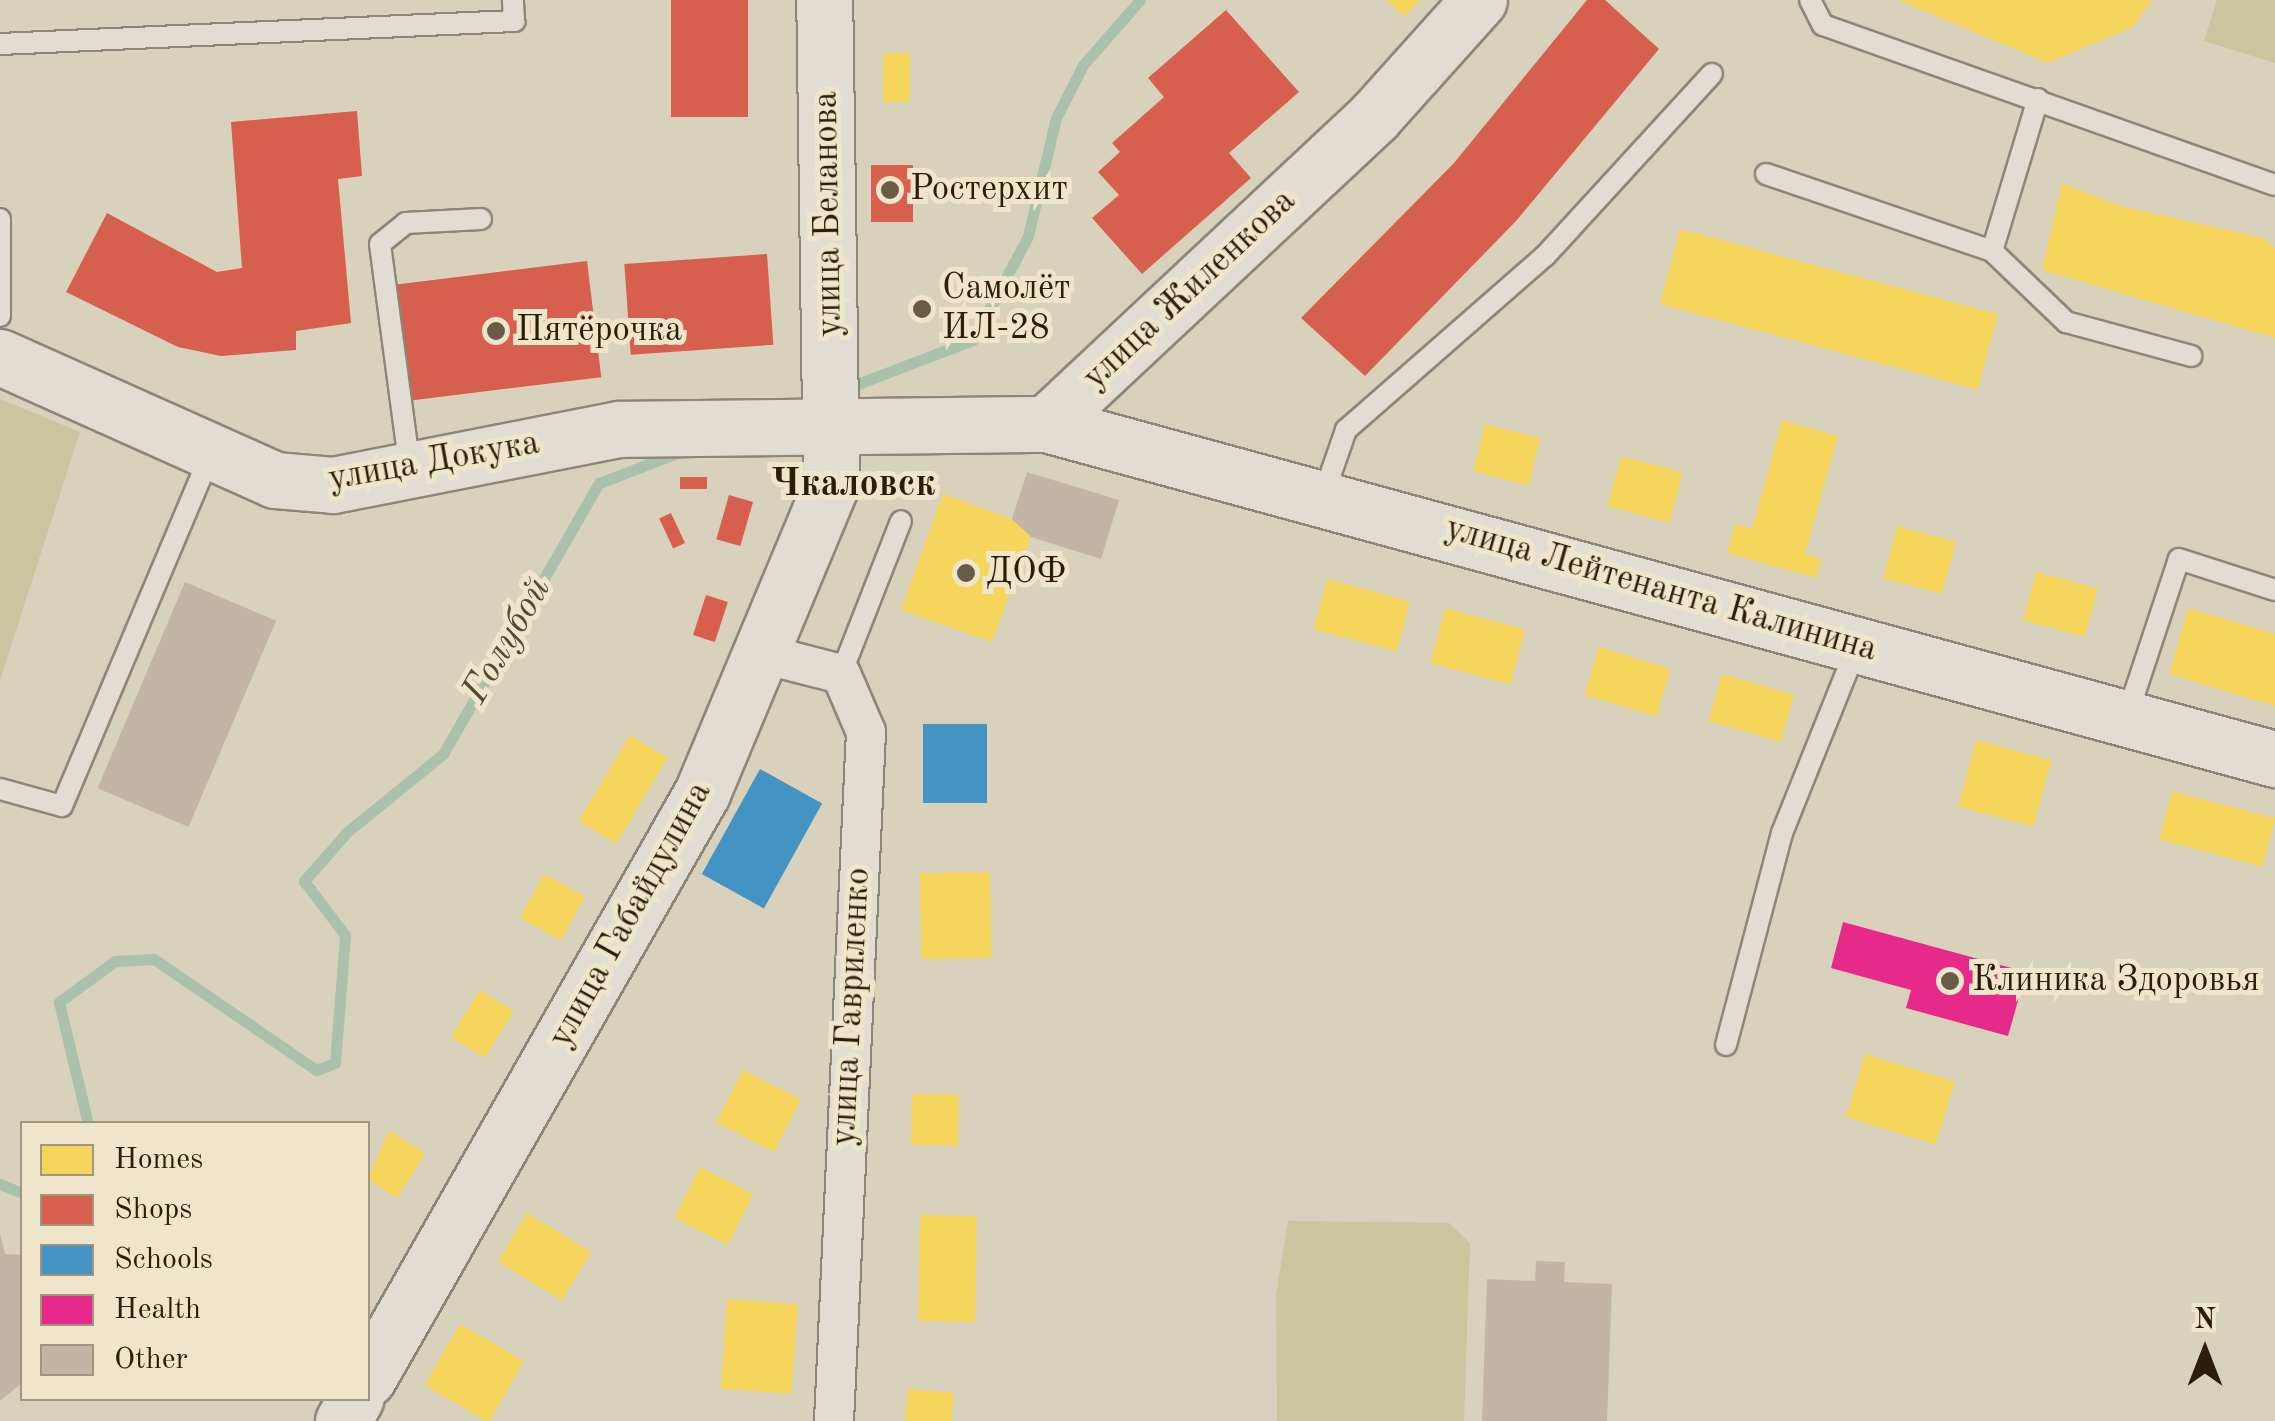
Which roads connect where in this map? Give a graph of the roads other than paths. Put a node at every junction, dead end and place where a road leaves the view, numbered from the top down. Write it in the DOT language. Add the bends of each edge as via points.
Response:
graph roads {
  1 [pos="514,0"];
  2 [pos="824,0"];
  3 [pos="1479,0"];
  4 [pos="1810,0"];
  5 [pos="0,44"];
  6 [pos="1712,74"];
  7 [pos="2038,98"];
  8 [pos="1766,174"];
  9 [pos="2275,185"];
  10 [pos="0,219"];
  11 [pos="481,219"];
  12 [pos="1992,250"];
  13 [pos="0,316"];
  14 [pos="1131,349"];
  15 [pos="2191,356"];
  16 [pos="0,357"];
  17 [pos="1046,424"];
  18 [pos="834,429"];
  19 [pos="1138,446"];
  20 [pos="212,451"];
  21 [pos="410,471"];
  22 [pos="1323,496"];
  23 [pos="900,521"];
  24 [pos="2275,590"];
  25 [pos="1858,645"];
  26 [pos="767,655"];
  27 [pos="841,674"];
  28 [pos="2126,718"];
  29 [pos="2275,759"];
  30 [pos="0,788"];
  31 [pos="1726,1046"];
  32 [pos="370,1374"];
  33 [pos="834,1421"];
  1 -- 5 [label="lane" via="514,21"];
  2 -- 18 [label="main road, улица Беланова"];
  3 -- 14 [label="main road, улица Жиленкова" via="1374,116"];
  4 -- 7 [label="lane" via="1823,25"];
  6 -- 22 [label="lane" via="1545,256 1346,430"];
  7 -- 9 [label="lane"];
  7 -- 12 [label="lane"];
  8 -- 12 [label="lane"];
  10 -- 13 [label="lane"];
  11 -- 21 [label="lane" via="406,223 380,244"];
  12 -- 15 [label="lane" via="2066,322"];
  14 -- 17 [label="main road, улица Жиленкова"];
  14 -- 19 [label="main road" via="1126,416"];
  16 -- 20 [label="main road, улица Докука"];
  17 -- 18 [label="main road"];
  17 -- 19 [label="main road, улица Лейтенанта Калинина"];
  18 -- 21 [label="main road, улица Докука" via="619,429"];
  18 -- 26 [label="main road, улица Габайдулина" via="831,484"];
  19 -- 22 [label="main road, улица Лейтенанта Калинина"];
  20 -- 21 [label="main road, улица Докука" via="275,480 333,484"];
  20 -- 30 [label="lane" via="62,806"];
  22 -- 25 [label="main road, улица Лейтенанта Калинина"];
  23 -- 27 [label="lane"];
  24 -- 28 [label="lane" via="2179,559"];
  25 -- 28 [label="main road, улица Лейтенанта Калинина"];
  25 -- 31 [label="lane" via="1782,833"];
  26 -- 27 [label="street"];
  26 -- 32 [label="main road, улица Габайдулина" via="702,793"];
  27 -- 33 [label="street, улица Гавриленко" via="866,732"];
  28 -- 29 [label="main road, улица Лейтенанта Калинина"];
}
